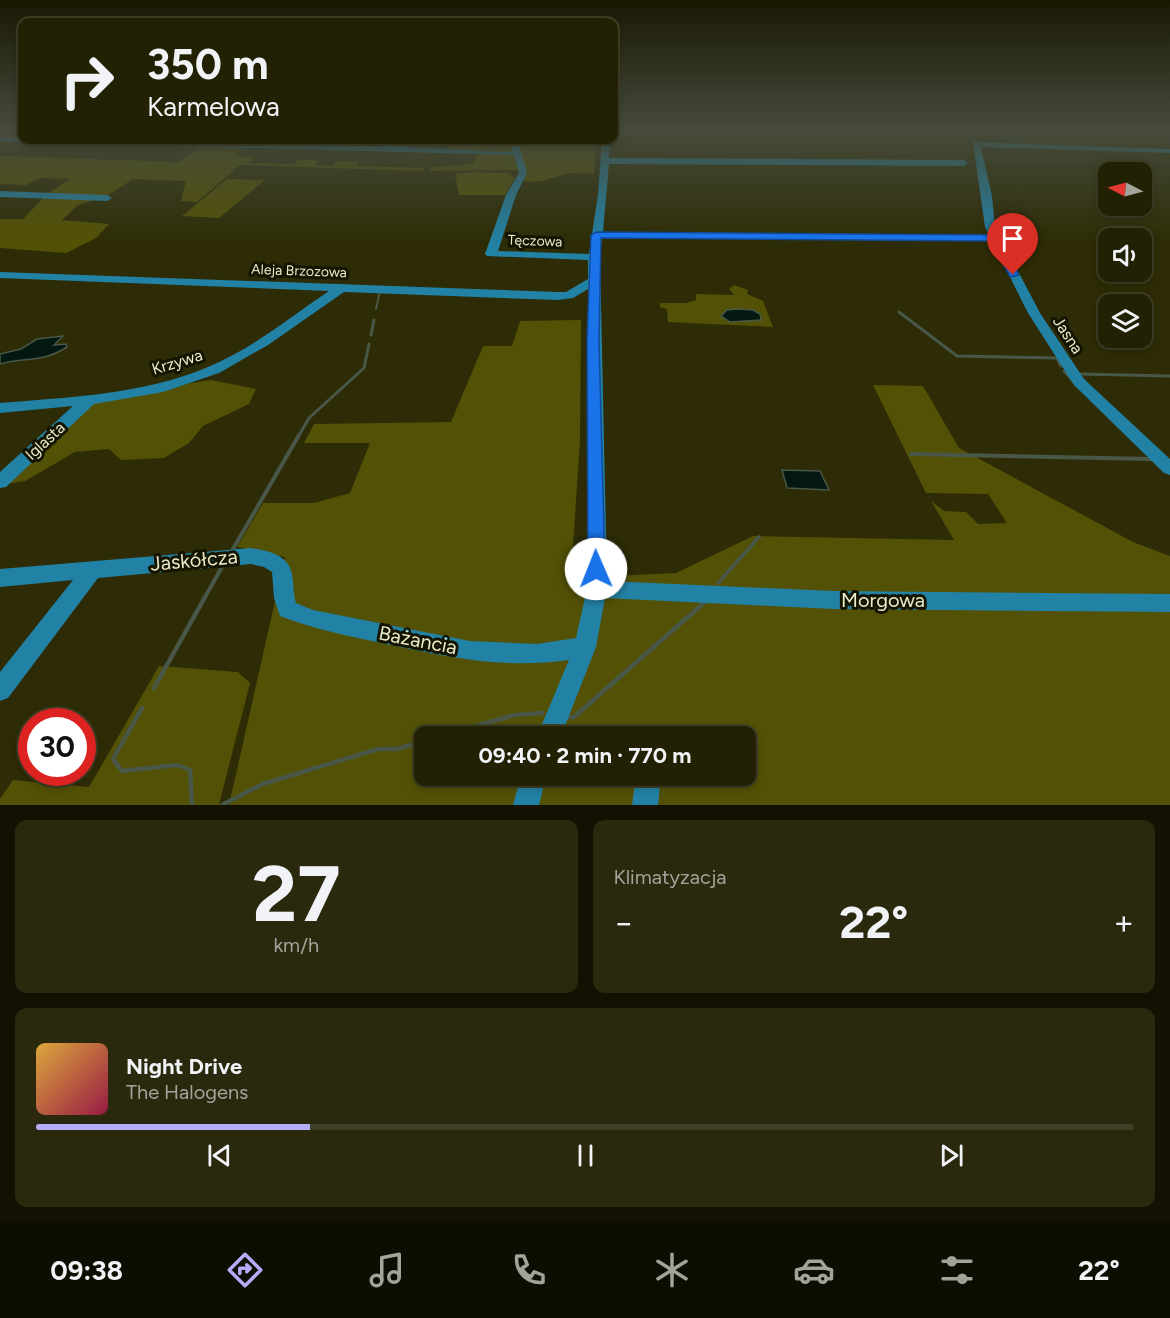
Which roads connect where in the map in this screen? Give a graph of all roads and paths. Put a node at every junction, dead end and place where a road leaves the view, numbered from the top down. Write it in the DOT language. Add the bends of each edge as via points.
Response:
graph roads {
  1 [pos="522,168"];
  2 [pos="605,168"];
  3 [pos="981,168"];
  4 [pos="0,194"];
  5 [pos="107,198"];
  6 [pos="596,235"];
  7 [pos="995,238"];
  8 [pos="594,257"];
  9 [pos="0,275"];
  10 [pos="594,280"];
  11 [pos="341,288"];
  12 [pos="90,399"];
  13 [pos="0,408"];
  14 [pos="1167,463"];
  15 [pos="0,482"];
  16 [pos="94,568"];
  17 [pos="285,576"];
  18 [pos="0,578"];
  19 [pos="597,589"];
  20 [pos="1170,603"];
  21 [pos="585,647"];
  22 [pos="0,690"];
  23 [pos="553,726"];
  24 [pos="531,786"];
  25 [pos="648,786"];
  26 [pos="526,805"];
  27 [pos="645,805"];
  1 -- 8 [label="street, Tęczowa" via="523,173 511,195 491,254"];
  2 -- 6 [label="street"];
  3 -- 7 [label="street, Jasna"];
  4 -- 5 [label="street"];
  6 -- 7 [label="street"];
  6 -- 8 [label="street"];
  7 -- 14 [label="street, Jasna" via="1034,313 1074,376"];
  8 -- 10 [label="street"];
  9 -- 11 [label="street, Aleja Brzozowa"];
  10 -- 11 [label="street, Aleja Brzozowa" via="569,295 558,296"];
  10 -- 19 [label="street"];
  11 -- 12 [label="street, Krzywa" via="213,370 154,389"];
  12 -- 13 [label="street, Krzywa"];
  12 -- 15 [label="street, Iglasta"];
  16 -- 17 [label="street, Jaskółcza" via="251,555 268,558 280,566"];
  16 -- 18 [label="street, Jaskółcza"];
  16 -- 22 [label="street"];
  17 -- 21 [label="street, Bażancia" via="282,596 287,609 313,619 470,651 509,655"];
  19 -- 20 [label="street, Morgowa" via="834,600"];
  19 -- 21 [label="street"];
  21 -- 23 [label="street"];
  24 -- 26 [label="street"];
  25 -- 27 [label="street"];
}
